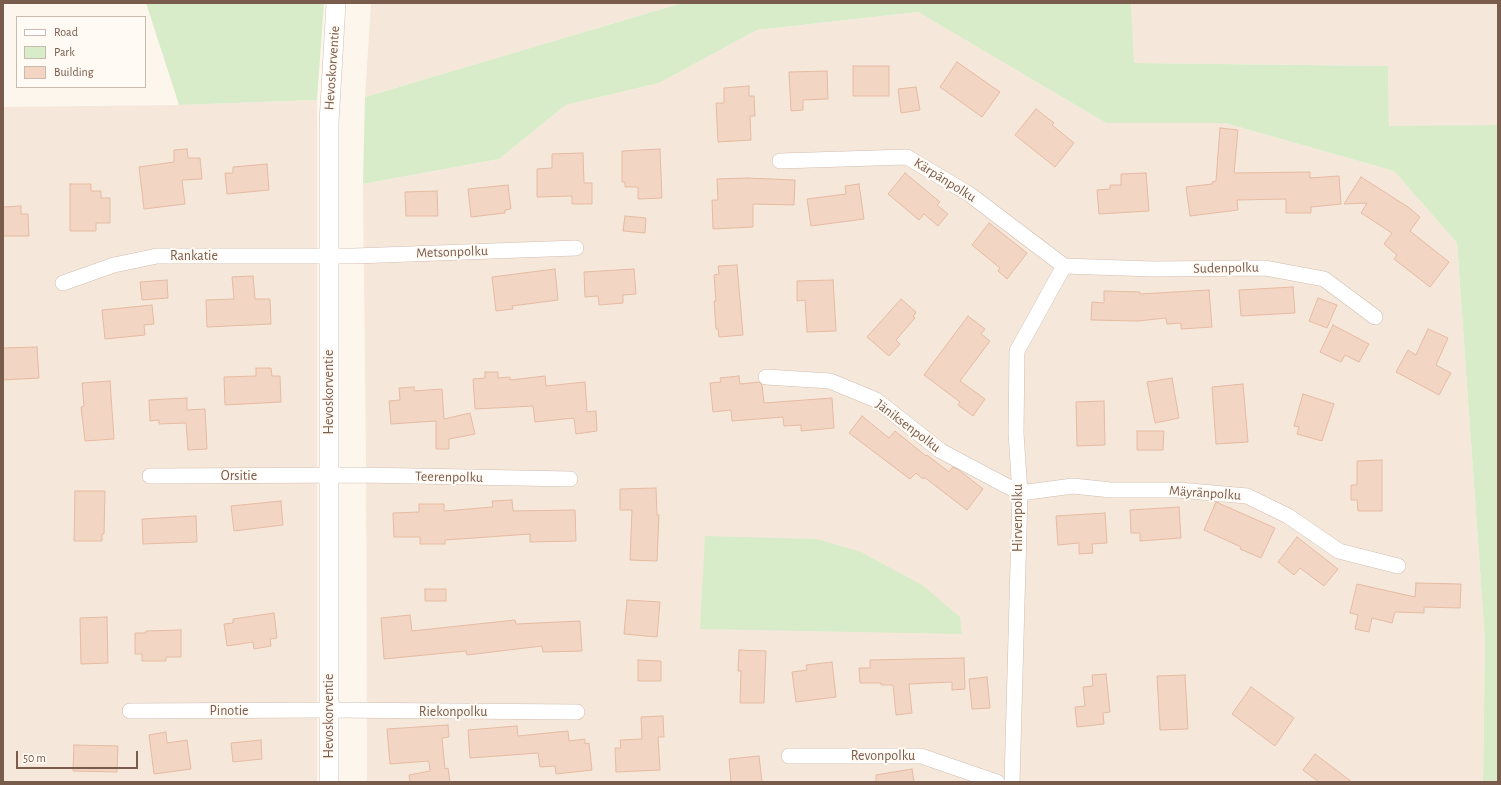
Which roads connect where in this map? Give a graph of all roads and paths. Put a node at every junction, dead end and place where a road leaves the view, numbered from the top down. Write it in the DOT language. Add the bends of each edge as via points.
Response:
graph roads {
  1 [pos="336,3"];
  2 [pos="780,161"];
  3 [pos="576,248"];
  4 [pos="328,256"];
  5 [pos="1064,266"];
  6 [pos="63,283"];
  7 [pos="1375,317"];
  8 [pos="766,377"];
  9 [pos="150,476"];
  10 [pos="329,476"];
  11 [pos="570,479"];
  12 [pos="1020,493"];
  13 [pos="1398,566"];
  14 [pos="328,710"];
  15 [pos="130,711"];
  16 [pos="577,712"];
  17 [pos="788,756"];
  18 [pos="329,782"];
  19 [pos="997,782"];
  20 [pos="1012,782"];
  1 -- 4 [label="street, Hevoskorventie" via="329,123"];
  2 -- 5 [label="street, Kärpänpolku" via="907,156 969,194"];
  3 -- 4 [label="street, Metsonpolku"];
  4 -- 6 [label="street, Rankatie" via="157,256 114,265"];
  4 -- 10 [label="street, Hevoskorventie"];
  5 -- 7 [label="street, Sudenpolku" via="1153,269 1265,268 1324,279"];
  5 -- 12 [label="street, Hirvenpolku" via="1018,351 1016,433"];
  8 -- 12 [label="street, Jäniksenpolku" via="830,381 876,400 941,451"];
  9 -- 10 [label="street, Orsitie"];
  10 -- 11 [label="street, Teerenpolku"];
  10 -- 14 [label="street, Hevoskorventie"];
  12 -- 13 [label="street, Mäyränpolku" via="1072,486 1111,490 1178,490 1247,496 1288,516 1339,551"];
  12 -- 20 [label="street, Hirvenpolku"];
  14 -- 15 [label="street, Pinotie"];
  14 -- 16 [label="street, Riekonpolku"];
  14 -- 18 [label="street, Hevoskorventie"];
  17 -- 19 [label="street, Revonpolku" via="921,756"];
}
